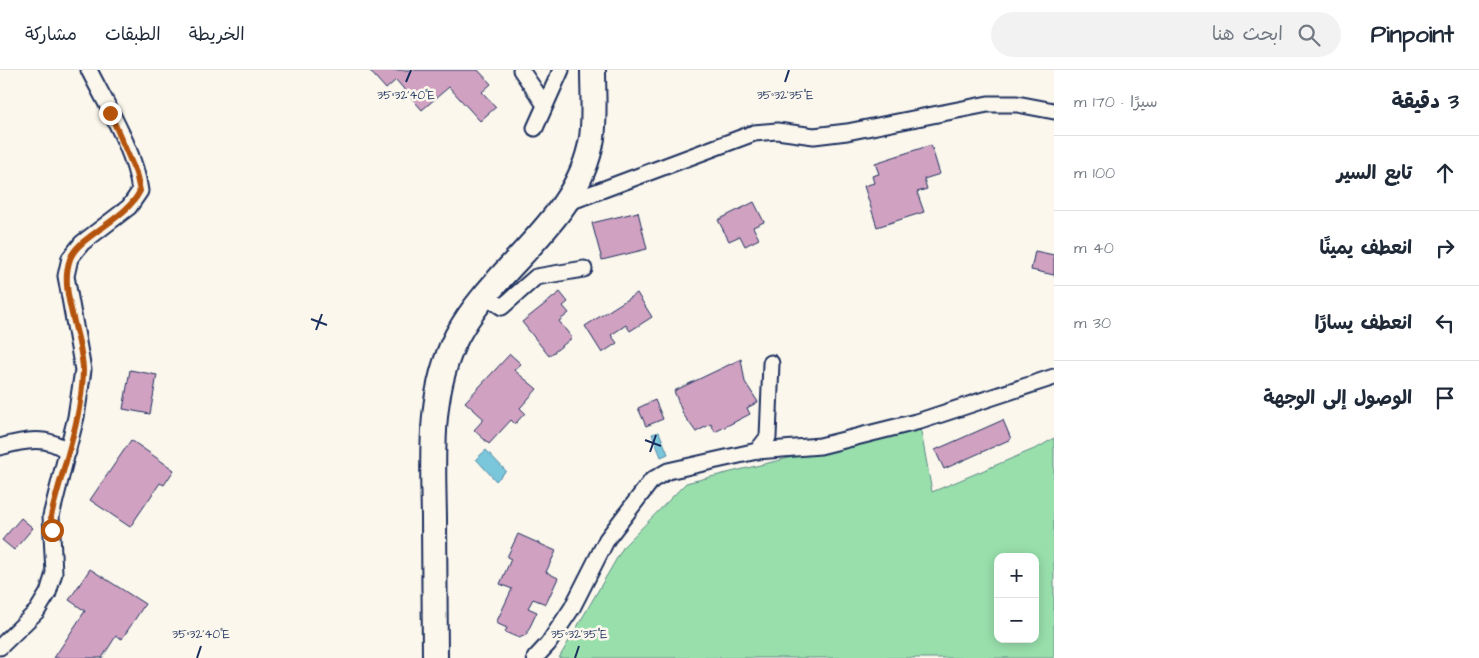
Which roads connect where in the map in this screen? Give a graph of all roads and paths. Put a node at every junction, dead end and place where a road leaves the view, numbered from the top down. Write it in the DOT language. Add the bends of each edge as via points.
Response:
graph roads {
  1 [pos="89,70"];
  2 [pos="521,70"];
  3 [pos="561,70"];
  4 [pos="593,70"];
  5 [pos="545,105"];
  6 [pos="1054,111"];
  7 [pos="535,128"];
  8 [pos="564,204"];
  9 [pos="584,269"];
  10 [pos="484,295"];
  11 [pos="771,363"];
  12 [pos="1054,376"];
  13 [pos="0,447"];
  14 [pos="757,451"];
  15 [pos="68,452"];
  16 [pos="0,647"];
  17 [pos="435,658"];
  18 [pos="535,658"];
  1 -- 15 [label="street" via="123,140 140,191 129,207 74,250 68,267 68,290 83,370"];
  2 -- 5 [label="street"];
  3 -- 5 [label="street"];
  4 -- 8 [label="main road" via="592,138 585,164"];
  5 -- 7 [label="street"];
  6 -- 8 [label="street" via="1017,104 988,104 847,132 814,136 777,131 754,133"];
  8 -- 10 [label="main road"];
  9 -- 10 [label="street" via="536,277 502,306"];
  10 -- 17 [label="main road" via="457,336 437,395 433,458"];
  11 -- 14 [label="street" via="768,438"];
  12 -- 14 [label="street" via="920,421 820,446"];
  13 -- 15 [label="street" via="26,441 50,441"];
  14 -- 18 [label="street" via="668,471 652,480 607,539 572,608"];
  15 -- 16 [label="street" via="51,516 54,573 48,593 27,623"];
}
